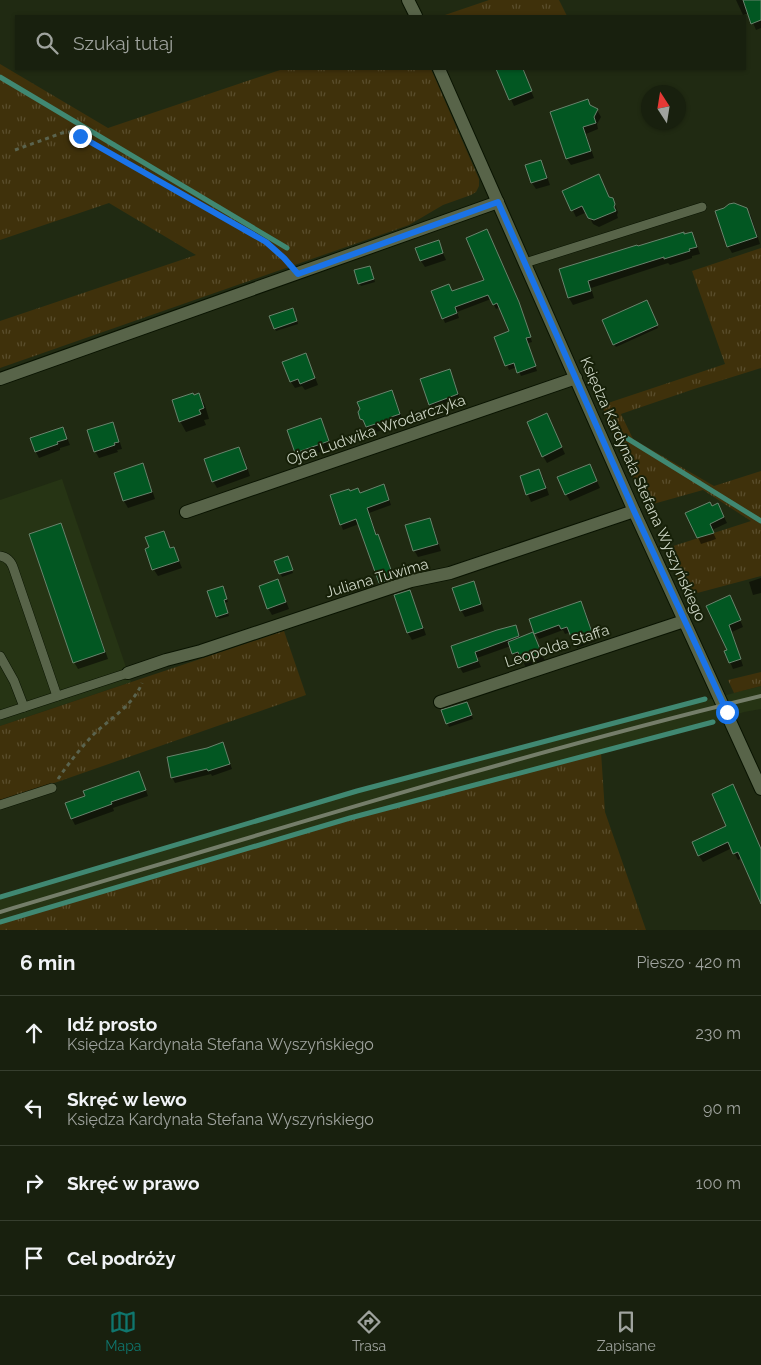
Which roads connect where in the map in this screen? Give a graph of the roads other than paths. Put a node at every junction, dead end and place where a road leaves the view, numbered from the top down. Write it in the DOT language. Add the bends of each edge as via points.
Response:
graph roads {
  1 [pos="408,0"];
  2 [pos="416,15"];
  3 [pos="439,70"];
  4 [pos="498,202"];
  5 [pos="702,207"];
  6 [pos="525,262"];
  7 [pos="576,378"];
  8 [pos="0,379"];
  9 [pos="634,511"];
  10 [pos="186,512"];
  11 [pos="0,556"];
  12 [pos="684,621"];
  13 [pos="0,656"];
  14 [pos="134,671"];
  15 [pos="57,696"];
  16 [pos="440,702"];
  17 [pos="24,707"];
  18 [pos="0,715"];
  19 [pos="52,788"];
  20 [pos="761,789"];
  21 [pos="0,804"];
  1 -- 2 [label="street"];
  3 -- 4 [label="street, Księdza Kardynała Stefana Wyszyńskiego"];
  4 -- 6 [label="street, Księdza Kardynała Stefana Wyszyńskiego"];
  4 -- 8 [label="street"];
  5 -- 6 [label="lane"];
  6 -- 7 [label="street, Księdza Kardynała Stefana Wyszyńskiego"];
  7 -- 9 [label="street, Księdza Kardynała Stefana Wyszyńskiego"];
  7 -- 10 [label="street, Ojca Ludwika Wrodarczyka"];
  9 -- 12 [label="street, Księdza Kardynała Stefana Wyszyńskiego"];
  9 -- 14 [label="street, Juliana Tuwima" via="450,573 411,581"];
  11 -- 15 [label="lane" via="12,564"];
  12 -- 16 [label="street, Leopolda Staffa"];
  12 -- 20 [label="street, Księdza Kardynała Stefana Wyszyńskiego"];
  13 -- 17 [label="lane"];
  14 -- 15 [label="lane"];
  15 -- 17 [label="lane"];
  17 -- 18 [label="lane"];
  19 -- 21 [label="lane"];
}
